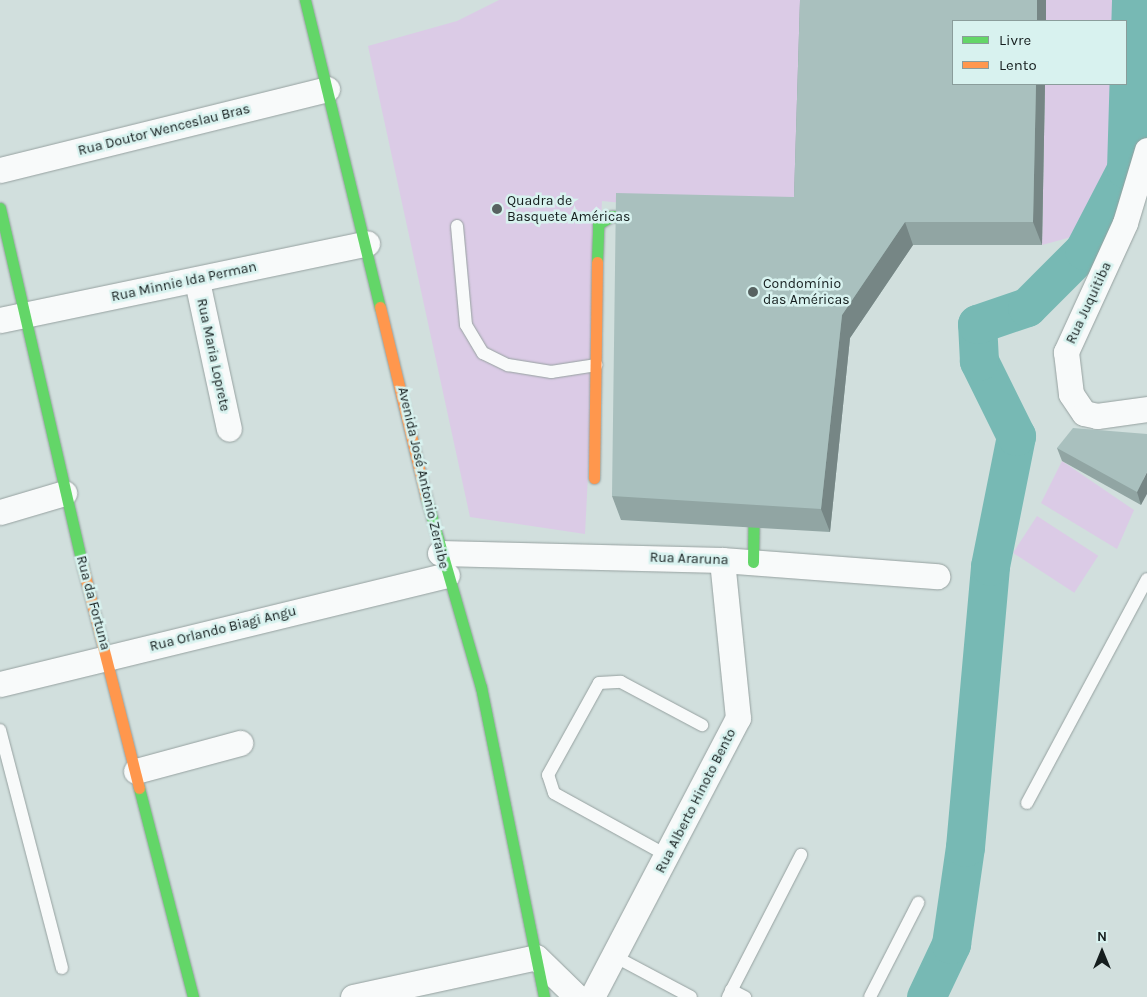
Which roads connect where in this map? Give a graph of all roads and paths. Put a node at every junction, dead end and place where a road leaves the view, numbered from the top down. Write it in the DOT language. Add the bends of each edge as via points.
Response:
graph roads {
  1 [pos="305,0"];
  2 [pos="328,89"];
  3 [pos="1147,150"];
  4 [pos="0,170"];
  5 [pos="0,208"];
  6 [pos="671,220"];
  7 [pos="457,226"];
  8 [pos="367,243"];
  9 [pos="197,281"];
  10 [pos="24,314"];
  11 [pos="0,320"];
  12 [pos="596,365"];
  13 [pos="1147,409"];
  14 [pos="229,429"];
  15 [pos="754,477"];
  16 [pos="594,478"];
  17 [pos="64,493"];
  18 [pos="0,512"];
  19 [pos="722,560"];
  20 [pos="753,562"];
  21 [pos="443,564"];
  22 [pos="937,576"];
  23 [pos="1147,579"];
  24 [pos="108,658"];
  25 [pos="0,684"];
  26 [pos="702,725"];
  27 [pos="0,730"];
  28 [pos="240,743"];
  29 [pos="136,771"];
  30 [pos="1027,803"];
  31 [pos="802,855"];
  32 [pos="668,856"];
  33 [pos="918,902"];
  34 [pos="614,956"];
  35 [pos="536,957"];
  36 [pos="62,968"];
  37 [pos="730,994"];
  38 [pos="193,997"];
  39 [pos="353,997"];
  40 [pos="544,997"];
  41 [pos="578,997"];
  42 [pos="592,997"];
  43 [pos="691,997"];
  44 [pos="745,997"];
  45 [pos="870,997"];
  1 -- 2 [label="street, Avenida José Antonio Zeraibe"];
  2 -- 4 [label="street, Rua Doutor Wenceslau Bras"];
  2 -- 8 [label="street, Avenida José Antonio Zeraibe"];
  3 -- 13 [label="street, Rua Juquitiba" via="1121,232 1066,352 1071,394 1084,413 1097,416"];
  5 -- 10 [label="street, Rua da Fortuna"];
  6 -- 12 [label="street" via="612,216 598,224"];
  7 -- 12 [label="lane" via="466,325 483,353 508,365 551,372"];
  8 -- 9 [label="street, Rua Minnie Ida Perman"];
  8 -- 21 [label="street, Avenida José Antonio Zeraibe"];
  9 -- 10 [label="street, Rua Minnie Ida Perman"];
  9 -- 14 [label="street, Rua Maria Loprete"];
  10 -- 11 [label="street, Rua Minnie Ida Perman"];
  10 -- 17 [label="street, Rua da Fortuna"];
  12 -- 16 [label="street"];
  15 -- 20 [label="street"];
  17 -- 18 [label="street"];
  17 -- 24 [label="street, Rua da Fortuna"];
  19 -- 20 [label="street, Rua Araruna"];
  19 -- 21 [label="street, Rua Araruna"];
  19 -- 32 [label="street, Rua Alberto Hinoto Bento" via="738,718"];
  20 -- 22 [label="street, Rua Araruna"];
  21 -- 24 [label="street, Rua Orlando Biagi Angu"];
  21 -- 35 [label="street, Avenida José Antonio Zeraibe" via="481,687"];
  23 -- 30 [label="lane"];
  24 -- 25 [label="street, Rua Orlando Biagi Angu"];
  24 -- 29 [label="street, Rua da Fortuna"];
  26 -- 32 [label="lane" via="621,682 599,682 548,775 554,792"];
  27 -- 36 [label="lane"];
  28 -- 29 [label="street"];
  29 -- 38 [label="street, Rua da Fortuna"];
  31 -- 37 [label="lane"];
  32 -- 34 [label="street, Rua Alberto Hinoto Bento"];
  33 -- 45 [label="lane"];
  34 -- 42 [label="street, Rua Alberto Hinoto Bento"];
  34 -- 43 [label="lane"];
  35 -- 39 [label="street"];
  35 -- 40 [label="street, Avenida José Antonio Zeraibe"];
  35 -- 41 [label="street"];
  37 -- 44 [label="lane"];
}
